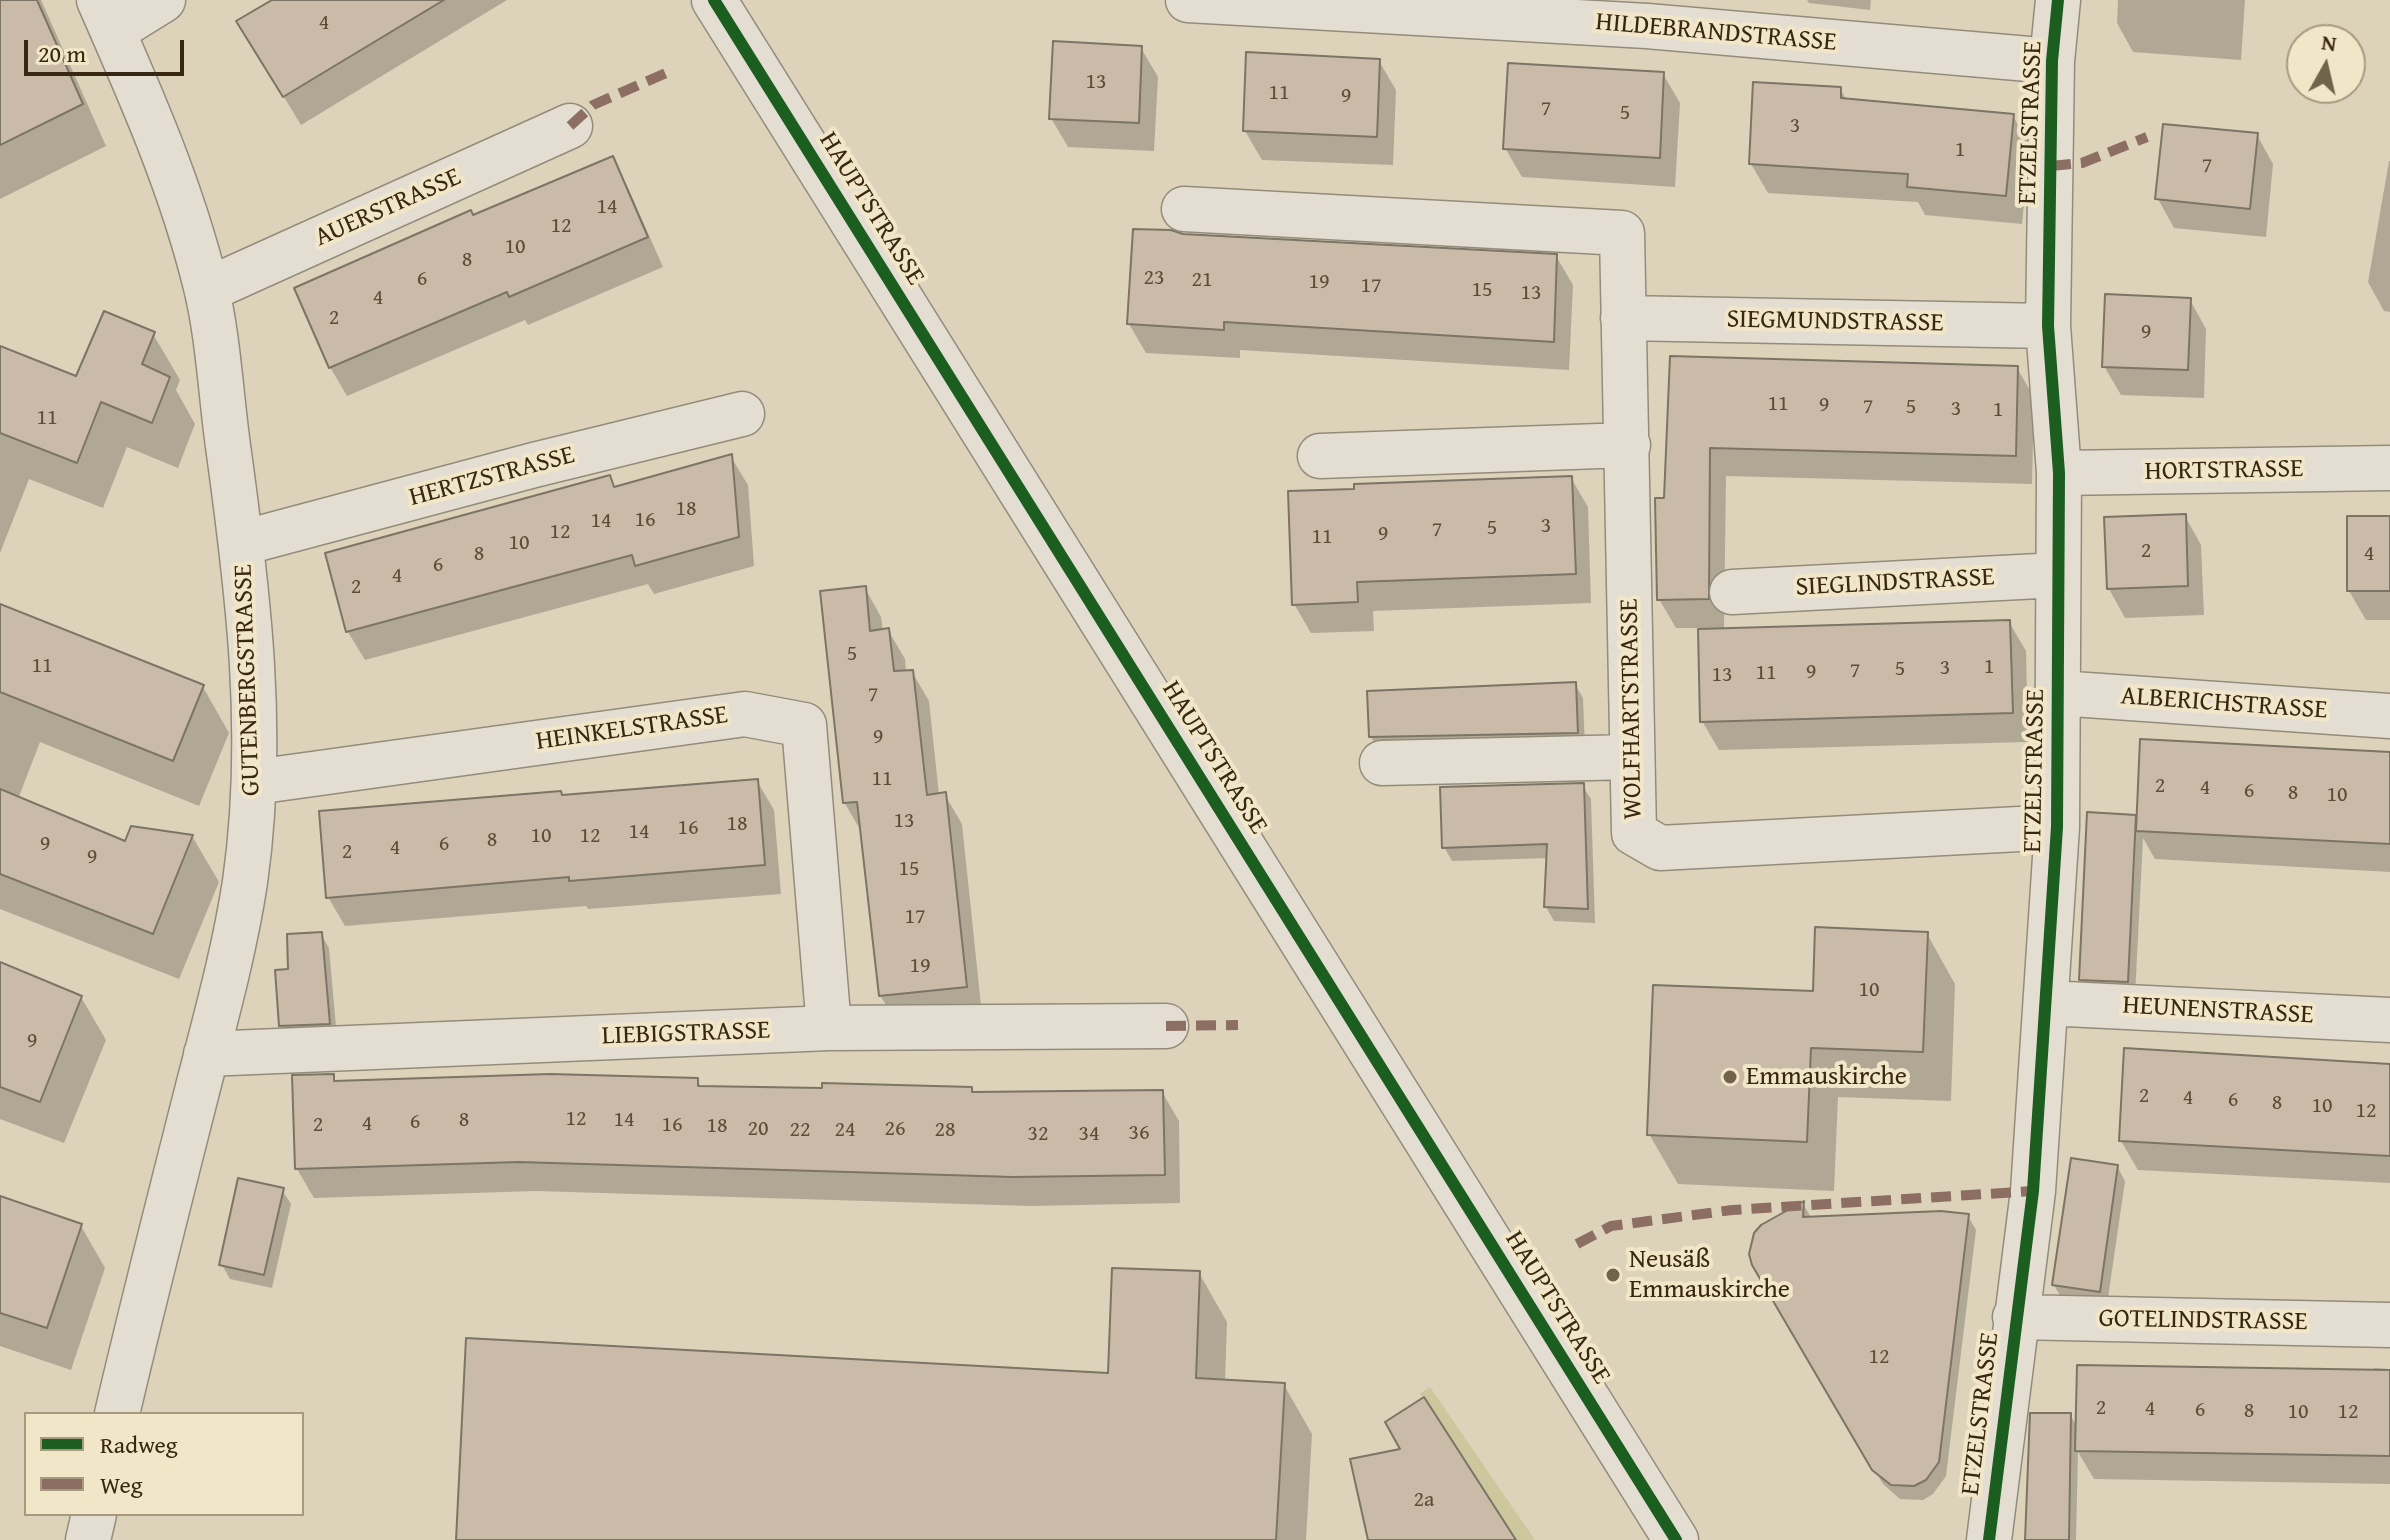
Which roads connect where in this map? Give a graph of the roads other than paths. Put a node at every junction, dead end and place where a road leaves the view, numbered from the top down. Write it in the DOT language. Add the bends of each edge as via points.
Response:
graph roads {
  1 [pos="163,0"];
  2 [pos="714,0"];
  3 [pos="1188,0"];
  4 [pos="2058,0"];
  5 [pos="106,16"];
  6 [pos="2052,61"];
  7 [pos="570,126"];
  8 [pos="1184,209"];
  9 [pos="207,290"];
  10 [pos="1623,318"];
  11 [pos="2048,326"];
  12 [pos="742,414"];
  13 [pos="1628,445"];
  14 [pos="1320,456"];
  15 [pos="2390,468"];
  16 [pos="2059,473"];
  17 [pos="242,543"];
  18 [pos="2058,575"];
  19 [pos="1732,592"];
  20 [pos="2058,693"];
  21 [pos="2390,716"];
  22 [pos="1631,757"];
  23 [pos="1382,763"];
  24 [pos="255,782"];
  25 [pos="2057,827"];
  26 [pos="2046,1003"];
  27 [pos="2390,1020"];
  28 [pos="1166,1026"];
  29 [pos="829,1028"];
  30 [pos="206,1054"];
  31 [pos="2015,1317"];
  32 [pos="2390,1325"];
  33 [pos="117,1412"];
  34 [pos="94,1516"];
  35 [pos="88,1540"];
  36 [pos="1676,1540"];
  37 [pos="1989,1540"];
  1 -- 5 [label="street"];
  2 -- 36 [label="street, HAUPTSTRASSE"];
  3 -- 6 [label="street, HILDEBRANDSTRASSE" via="1647,26"];
  4 -- 6 [label="street, ETZELSTRASSE"];
  5 -- 9 [label="street, GUTENBERGSTRASSE" via="164,154"];
  6 -- 11 [label="street, ETZELSTRASSE"];
  7 -- 9 [label="street, AUERSTRASSE"];
  8 -- 10 [label="street, WOLFHARTSTRASSE" via="1622,233"];
  9 -- 17 [label="street, GUTENBERGSTRASSE"];
  10 -- 11 [label="street, SIEGMUNDSTRASSE"];
  10 -- 13 [label="street, WOLFHARTSTRASSE"];
  11 -- 16 [label="street, ETZELSTRASSE"];
  12 -- 17 [label="street, HERTZSTRASSE"];
  13 -- 14 [label="street"];
  13 -- 22 [label="street, WOLFHARTSTRASSE"];
  15 -- 16 [label="street, HORTSTRASSE"];
  16 -- 18 [label="street, ETZELSTRASSE"];
  17 -- 24 [label="street, GUTENBERGSTRASSE" via="252,630"];
  18 -- 19 [label="street, SIEGLINDSTRASSE"];
  18 -- 20 [label="street, ETZELSTRASSE"];
  20 -- 21 [label="street, ALBERICHSTRASSE"];
  20 -- 25 [label="street, ETZELSTRASSE"];
  22 -- 23 [label="street"];
  22 -- 25 [label="street, WOLFHARTSTRASSE" via="1634,833 1660,848"];
  24 -- 29 [label="street, HEINKELSTRASSE" via="745,714 804,725"];
  24 -- 30 [label="street, GUTENBERGSTRASSE" via="245,885"];
  25 -- 26 [label="street, ETZELSTRASSE"];
  26 -- 27 [label="street, HEUNENSTRASSE"];
  26 -- 31 [label="street, ETZELSTRASSE" via="2033,1191"];
  28 -- 29 [label="street, LIEBIGSTRASSE"];
  29 -- 30 [label="street, LIEBIGSTRASSE"];
  30 -- 33 [label="street, GUTENBERGSTRASSE"];
  31 -- 32 [label="street, GOTELINDSTRASSE"];
  31 -- 37 [label="street, ETZELSTRASSE"];
  34 -- 35 [label="street"];
}
